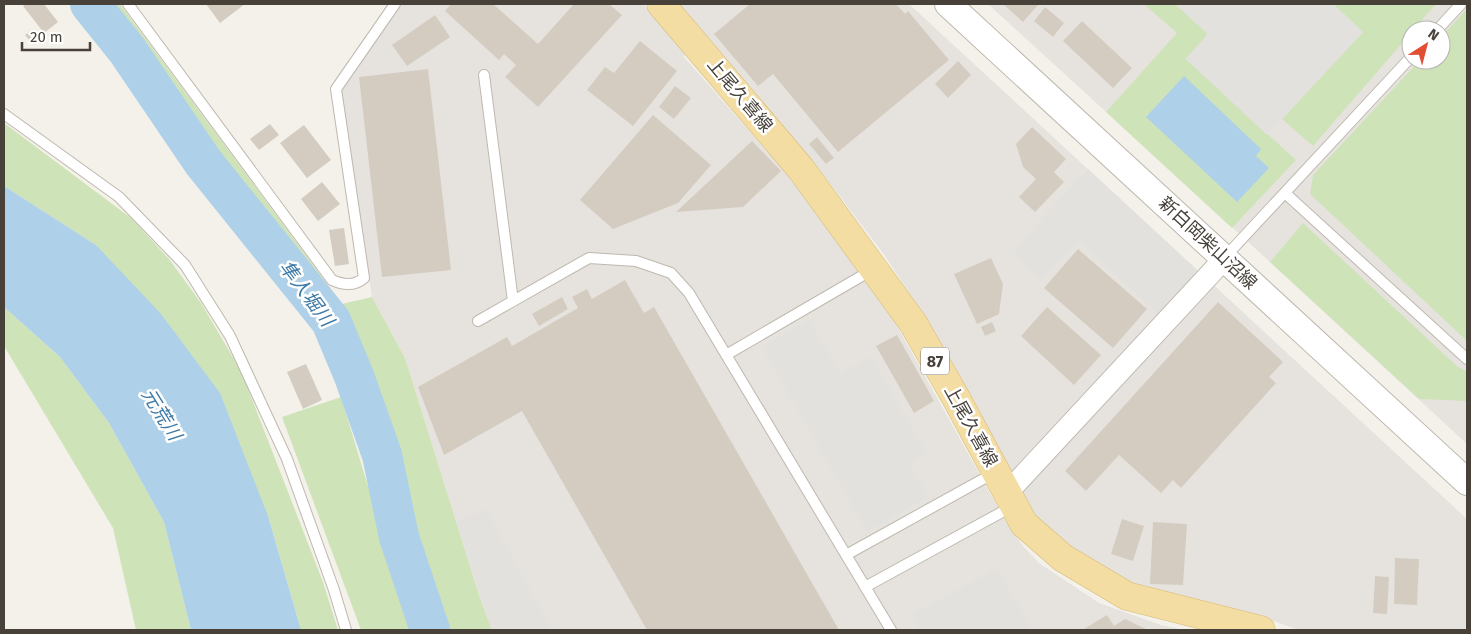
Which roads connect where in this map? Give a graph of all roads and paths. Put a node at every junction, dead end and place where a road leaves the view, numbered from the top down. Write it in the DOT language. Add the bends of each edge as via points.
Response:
graph roads {
  1 [pos="128,4"];
  2 [pos="395,4"];
  3 [pos="662,4"];
  4 [pos="948,4"];
  5 [pos="1461,4"];
  6 [pos="1446,20"];
  7 [pos="1401,69"];
  8 [pos="484,75"];
  9 [pos="4,114"];
  10 [pos="1285,193"];
  11 [pos="1225,258"];
  12 [pos="875,269"];
  13 [pos="513,301"];
  14 [pos="478,321"];
  15 [pos="726,355"];
  16 [pos="1467,359"];
  17 [pos="1467,482"];
  18 [pos="1006,490"];
  19 [pos="846,555"];
  20 [pos="865,587"];
  21 [pos="346,630"];
  22 [pos="892,630"];
  23 [pos="1261,630"];
  1 -- 2 [label="lane" via="332,280 342,285 364,278 336,89"];
  3 -- 12 [label="main road, 上尾久喜線 / 87" via="801,168"];
  4 -- 11 [label="street, 新白岡柴山沼線"];
  5 -- 6 [label="lane"];
  7 -- 10 [label="lane"];
  8 -- 13 [label="lane"];
  9 -- 21 [label="lane" via="118,198 185,265 230,336 287,459"];
  10 -- 11 [label="lane"];
  10 -- 16 [label="lane"];
  11 -- 17 [label="street, 新白岡柴山沼線"];
  11 -- 18 [label="street"];
  12 -- 15 [label="lane"];
  12 -- 18 [label="main road, 上尾久喜線 / 87" via="913,323"];
  13 -- 14 [label="lane"];
  13 -- 15 [label="lane" via="589,258 636,261 671,273 689,293"];
  15 -- 19 [label="lane"];
  18 -- 19 [label="lane"];
  18 -- 20 [label="lane"];
  18 -- 23 [label="main road, 上尾久喜線 / 87" via="1024,524 1063,558 1128,596"];
  19 -- 20 [label="lane"];
  20 -- 22 [label="lane"];
}
